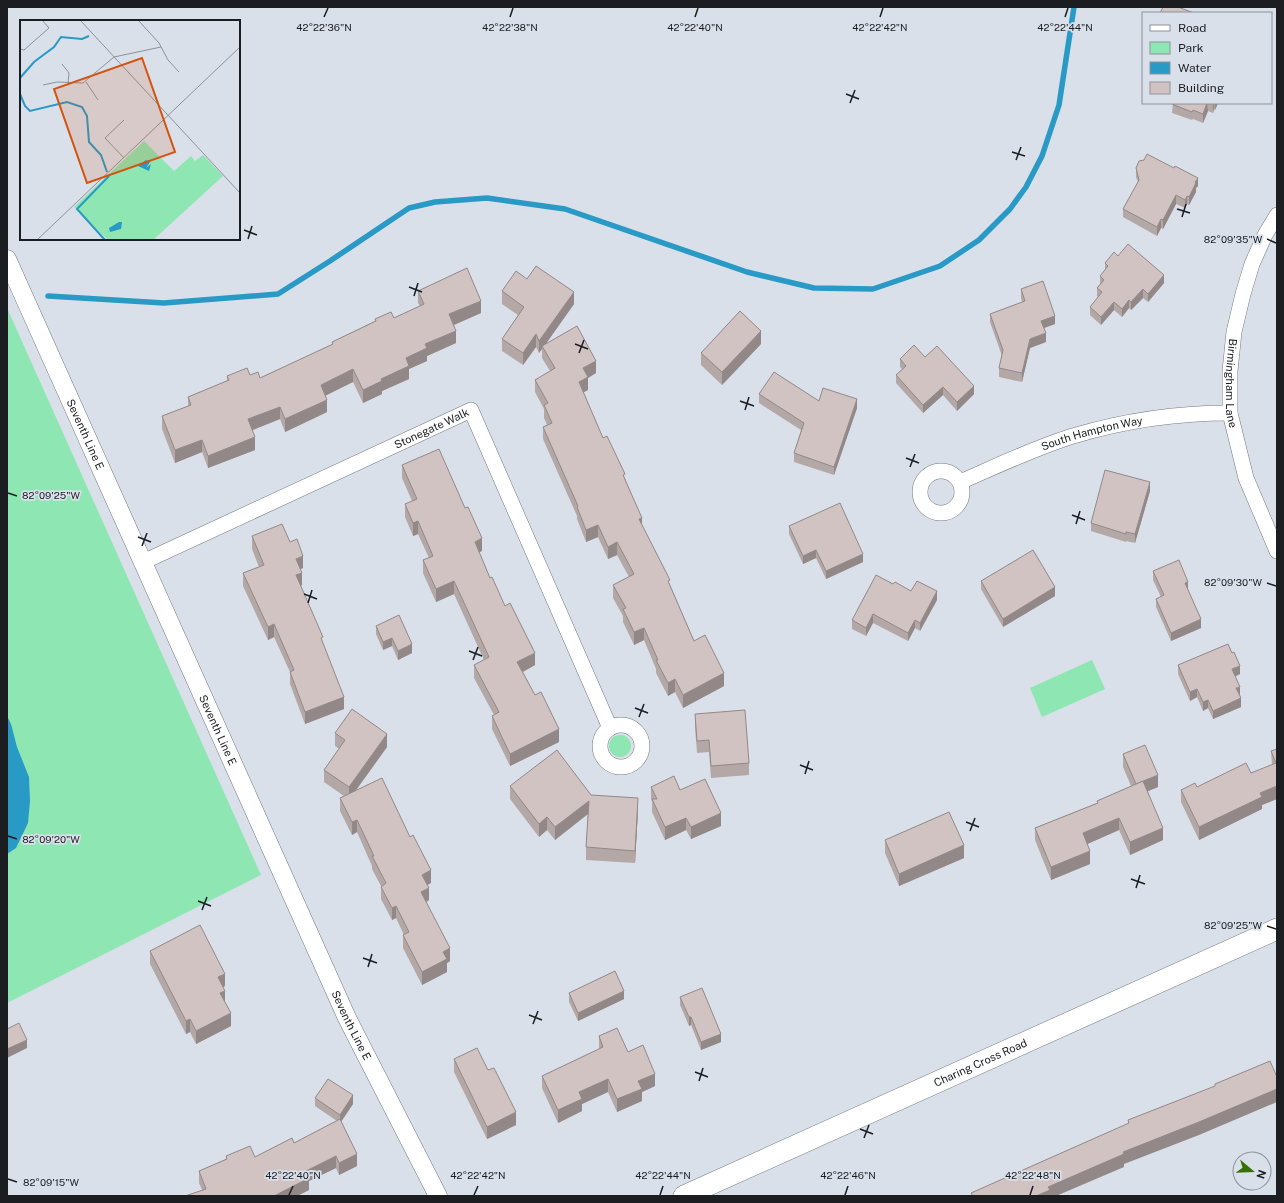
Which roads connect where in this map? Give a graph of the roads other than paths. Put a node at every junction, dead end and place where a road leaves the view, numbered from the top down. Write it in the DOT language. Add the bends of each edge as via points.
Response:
graph roads {
  1 [pos="1277,215"];
  2 [pos="7,259"];
  3 [pos="1230,413"];
  4 [pos="960,482"];
  5 [pos="1277,551"];
  6 [pos="143,562"];
  7 [pos="610,728"];
  8 [pos="1277,929"];
  9 [pos="438,1196"];
  10 [pos="684,1196"];
  1 -- 3 [label="street, Birmingham Lane" via="1252,264 1243,294 1234,332 1230,370"];
  2 -- 6 [label="street, Seventh Line E"];
  3 -- 4 [label="street, South Hampton Way" via="1182,414 1109,426 1034,450"];
  3 -- 5 [label="street, Birmingham Lane" via="1246,478"];
  6 -- 7 [label="street, Stonegate Walk" via="471,410"];
  6 -- 9 [label="street, Seventh Line E" via="347,1018"];
  8 -- 10 [label="main road, Charing Cross Road"];
}
